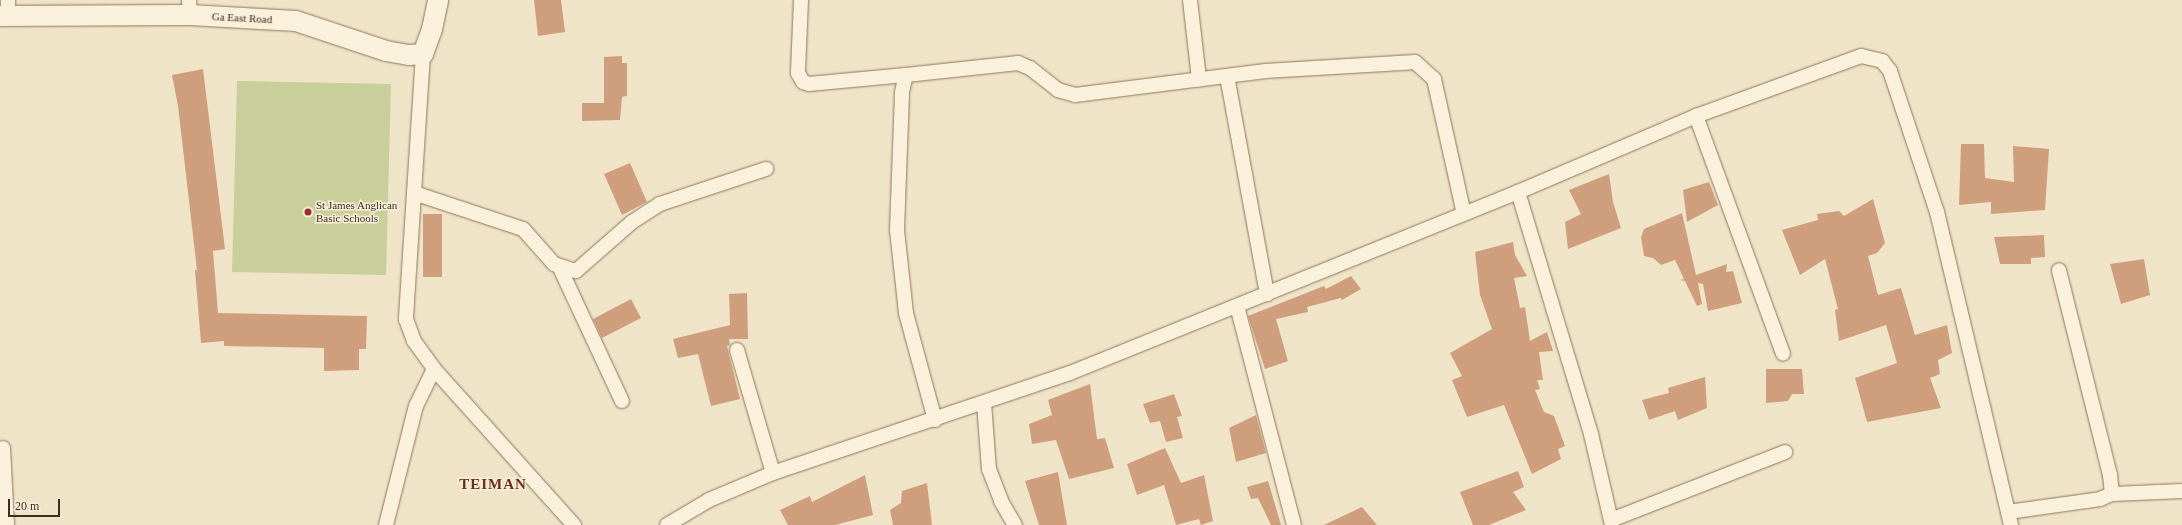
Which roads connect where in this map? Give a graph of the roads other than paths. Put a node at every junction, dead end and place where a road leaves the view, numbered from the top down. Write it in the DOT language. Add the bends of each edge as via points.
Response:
graph roads {
  1 [pos="438,0"];
  2 [pos="802,0"];
  3 [pos="1190,0"];
  4 [pos="190,8"];
  5 [pos="5,10"];
  6 [pos="423,54"];
  7 [pos="906,75"];
  8 [pos="1227,76"];
  9 [pos="1199,79"];
  10 [pos="1696,116"];
  11 [pos="766,169"];
  12 [pos="1518,192"];
  13 [pos="414,193"];
  14 [pos="1464,214"];
  15 [pos="559,266"];
  16 [pos="2059,270"];
  17 [pos="1267,294"];
  18 [pos="1237,306"];
  19 [pos="737,350"];
  20 [pos="1783,354"];
  21 [pos="434,369"];
  22 [pos="622,401"];
  23 [pos="984,403"];
  24 [pos="935,420"];
  25 [pos="3,448"];
  26 [pos="1785,452"];
  27 [pos="773,473"];
  28 [pos="2182,491"];
  29 [pos="2112,494"];
  30 [pos="2010,519"];
  31 [pos="1612,523"];
  32 [pos="7,525"];
  33 [pos="386,525"];
  34 [pos="574,525"];
  35 [pos="667,525"];
  36 [pos="1015,525"];
  37 [pos="1294,525"];
  1 -- 6 [label="street" via="432,30"];
  2 -- 7 [label="street" via="798,73 803,82 809,84"];
  3 -- 9 [label="street"];
  4 -- 5 [label="street, Ga East Road"];
  4 -- 6 [label="street, Ga East Road" via="296,22 386,51 408,55"];
  6 -- 13 [label="street"];
  7 -- 9 [label="street" via="1018,63 1030,68 1058,90 1075,95"];
  7 -- 24 [label="street" via="902,92 897,230 906,313"];
  8 -- 9 [label="street"];
  8 -- 14 [label="street" via="1265,71 1415,62 1434,79"];
  8 -- 17 [label="street"];
  10 -- 12 [label="street"];
  10 -- 20 [label="street"];
  10 -- 30 [label="street" via="1861,56 1882,61 1890,71 1937,212"];
  11 -- 15 [label="street" via="660,204 632,222 576,271"];
  12 -- 14 [label="street"];
  12 -- 31 [label="street" via="1591,434"];
  13 -- 15 [label="street" via="523,229"];
  13 -- 21 [label="street" via="406,319 414,341"];
  14 -- 17 [label="street"];
  15 -- 22 [label="street"];
  16 -- 29 [label="street" via="2110,475"];
  17 -- 18 [label="street"];
  18 -- 23 [label="street" via="1070,373"];
  18 -- 37 [label="street"];
  19 -- 27 [label="street"];
  21 -- 33 [label="street" via="416,406"];
  21 -- 34 [label="street"];
  23 -- 24 [label="street"];
  23 -- 36 [label="street" via="989,469 1001,501"];
  24 -- 27 [label="street"];
  25 -- 32 [label="street"];
  26 -- 31 [label="street"];
  27 -- 35 [label="street" via="709,500"];
  28 -- 29 [label="street"];
  29 -- 30 [label="street"];
}
